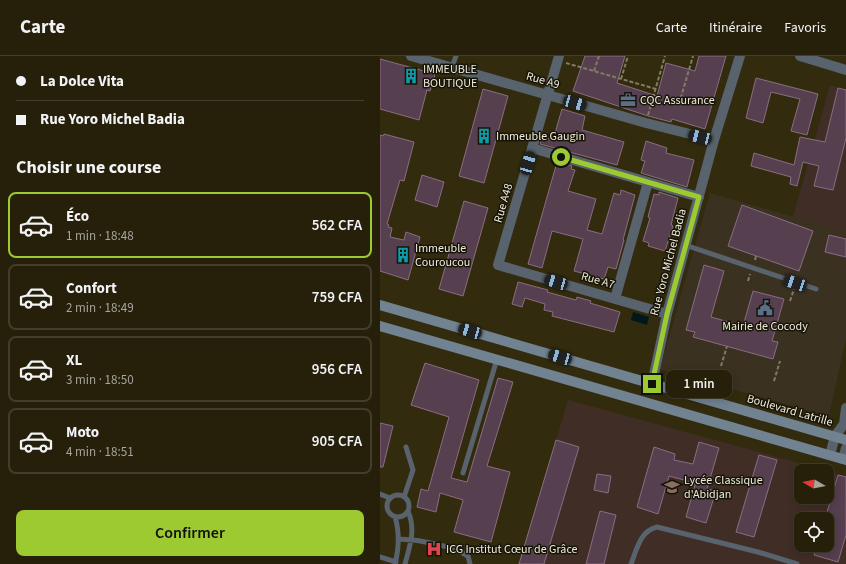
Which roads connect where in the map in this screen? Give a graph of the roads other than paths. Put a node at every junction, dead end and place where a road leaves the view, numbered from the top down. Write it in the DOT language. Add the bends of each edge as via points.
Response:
graph roads {
  1 [pos="411,56"];
  2 [pos="456,56"];
  3 [pos="740,56"];
  4 [pos="800,56"];
  5 [pos="558,58"];
  6 [pos="452,67"];
  7 [pos="846,70"];
  8 [pos="547,95"];
  9 [pos="714,140"];
  10 [pos="532,148"];
  11 [pos="648,182"];
  12 [pos="699,197"];
  13 [pos="685,245"];
  14 [pos="498,265"];
  15 [pos="816,289"];
  16 [pos="615,298"];
  17 [pos="380,305"];
  18 [pos="667,314"];
  19 [pos="380,326"];
  20 [pos="497,359"];
  21 [pos="652,384"];
  22 [pos="846,408"];
  23 [pos="845,425"];
  24 [pos="835,436"];
  25 [pos="846,440"];
  26 [pos="406,447"];
  27 [pos="846,448"];
  28 [pos="830,455"];
  29 [pos="844,459"];
  30 [pos="463,473"];
  31 [pos="380,494"];
  32 [pos="404,497"];
  33 [pos="390,498"];
  34 [pos="408,511"];
  35 [pos="395,517"];
  36 [pos="399,539"];
  37 [pos="411,540"];
  38 [pos="380,558"];
  39 [pos="396,563"];
  40 [pos="407,564"];
  41 [pos="470,564"];
  42 [pos="631,564"];
  43 [pos="797,564"];
  1 -- 6 [label="street, Rue A9"];
  2 -- 6 [label="lane"];
  3 -- 9 [label="street, Rue Yoro Michel Badia"];
  4 -- 7 [label="street"];
  5 -- 8 [label="street, Rue A48"];
  6 -- 8 [label="street, Rue A9"];
  8 -- 9 [label="street, Rue A9" via="646,124"];
  8 -- 10 [label="street, Rue A48"];
  9 -- 12 [label="street, Rue Yoro Michel Badia"];
  10 -- 11 [label="street"];
  10 -- 14 [label="street, Rue A48"];
  11 -- 12 [label="street"];
  11 -- 16 [label="street"];
  12 -- 13 [label="street, Rue Yoro Michel Badia"];
  13 -- 15 [label="lane"];
  13 -- 18 [label="street, Rue Yoro Michel Badia"];
  14 -- 16 [label="street, Rue A7"];
  16 -- 18 [label="street, Rue A7"];
  17 -- 21 [label="street, Boulevard Latrille"];
  18 -- 21 [label="street, Rue Yoro Michel Badia"];
  19 -- 20 [label="street"];
  20 -- 28 [label="street"];
  20 -- 30 [label="lane"];
  21 -- 24 [label="street, Boulevard Latrille"];
  22 -- 23 [label="street"];
  23 -- 24 [label="street"];
  24 -- 25 [label="street, Boulevard Latrille"];
  24 -- 28 [label="street"];
  26 -- 32 [label="lane" via="413,470"];
  27 -- 29 [label="street"];
  28 -- 29 [label="street"];
  31 -- 33 [label="lane"];
  32 -- 33 [label="lane" via="397,495"];
  32 -- 34 [label="lane" via="409,504"];
  33 -- 35 [label="lane" via="387,505 388,513"];
  34 -- 35 [label="lane" via="402,517"];
  34 -- 37 [label="lane" via="412,521"];
  35 -- 36 [label="lane"];
  36 -- 37 [label="lane"];
  36 -- 39 [label="lane"];
  37 -- 40 [label="lane"];
  37 -- 41 [label="lane" via="457,550 468,556"];
  38 -- 39 [label="lane"];
  42 -- 43 [label="lane" via="644,533 650,528 657,527"];
}
